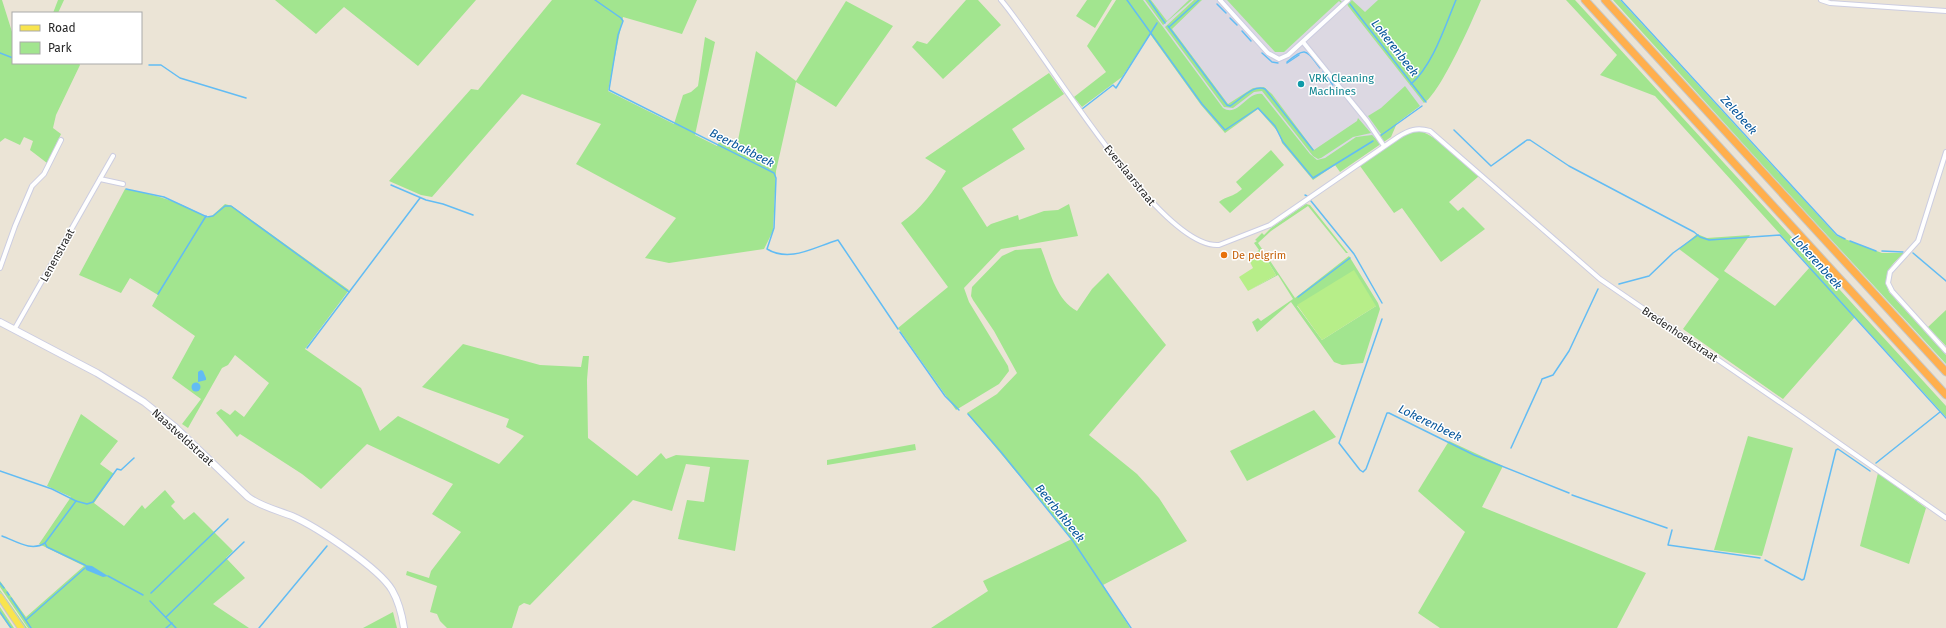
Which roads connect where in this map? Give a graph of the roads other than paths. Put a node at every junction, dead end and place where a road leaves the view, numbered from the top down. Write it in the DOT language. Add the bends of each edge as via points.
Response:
graph roads {
  1 [pos="1001,0"];
  2 [pos="1220,0"];
  3 [pos="1348,0"];
  4 [pos="1585,0"];
  5 [pos="1605,0"];
  6 [pos="1821,0"];
  7 [pos="1946,10"];
  8 [pos="1303,42"];
  9 [pos="1430,131"];
  10 [pos="61,140"];
  11 [pos="1384,146"];
  12 [pos="1946,152"];
  13 [pos="113,156"];
  14 [pos="100,179"];
  15 [pos="123,184"];
  16 [pos="0,268"];
  17 [pos="0,322"];
  18 [pos="14,330"];
  19 [pos="1946,351"];
  20 [pos="1946,372"];
  21 [pos="1946,395"];
  22 [pos="1946,518"];
  23 [pos="0,597"];
  24 [pos="21,628"];
  25 [pos="404,628"];
  1 -- 11 [label="street, Everslaarstraat" via="1134,183 1171,221 1208,244 1219,245 1270,226"];
  2 -- 8 [label="street" via="1271,56 1284,58"];
  3 -- 8 [label="street"];
  4 -- 21 [label="highway"];
  5 -- 20 [label="highway"];
  6 -- 7 [label="street" via="1830,3"];
  8 -- 11 [label="street" via="1367,120"];
  9 -- 11 [label="street, Everslaarstraat" via="1414,129"];
  9 -- 22 [label="street, Bredenhoekstraat" via="1600,279"];
  10 -- 16 [label="street" via="44,174 32,186"];
  12 -- 19 [label="street" via="1918,241 1890,272 1888,283 1892,291"];
  13 -- 14 [label="street, Lenenstraat"];
  14 -- 15 [label="street"];
  14 -- 18 [label="street, Lenenstraat"];
  17 -- 18 [label="street, Naastveldstraat"];
  18 -- 25 [label="street, Naastveldstraat" via="123,388 174,426 248,497 294,517 360,558 383,578 392,590"];
  23 -- 24 [label="main road"];
}
